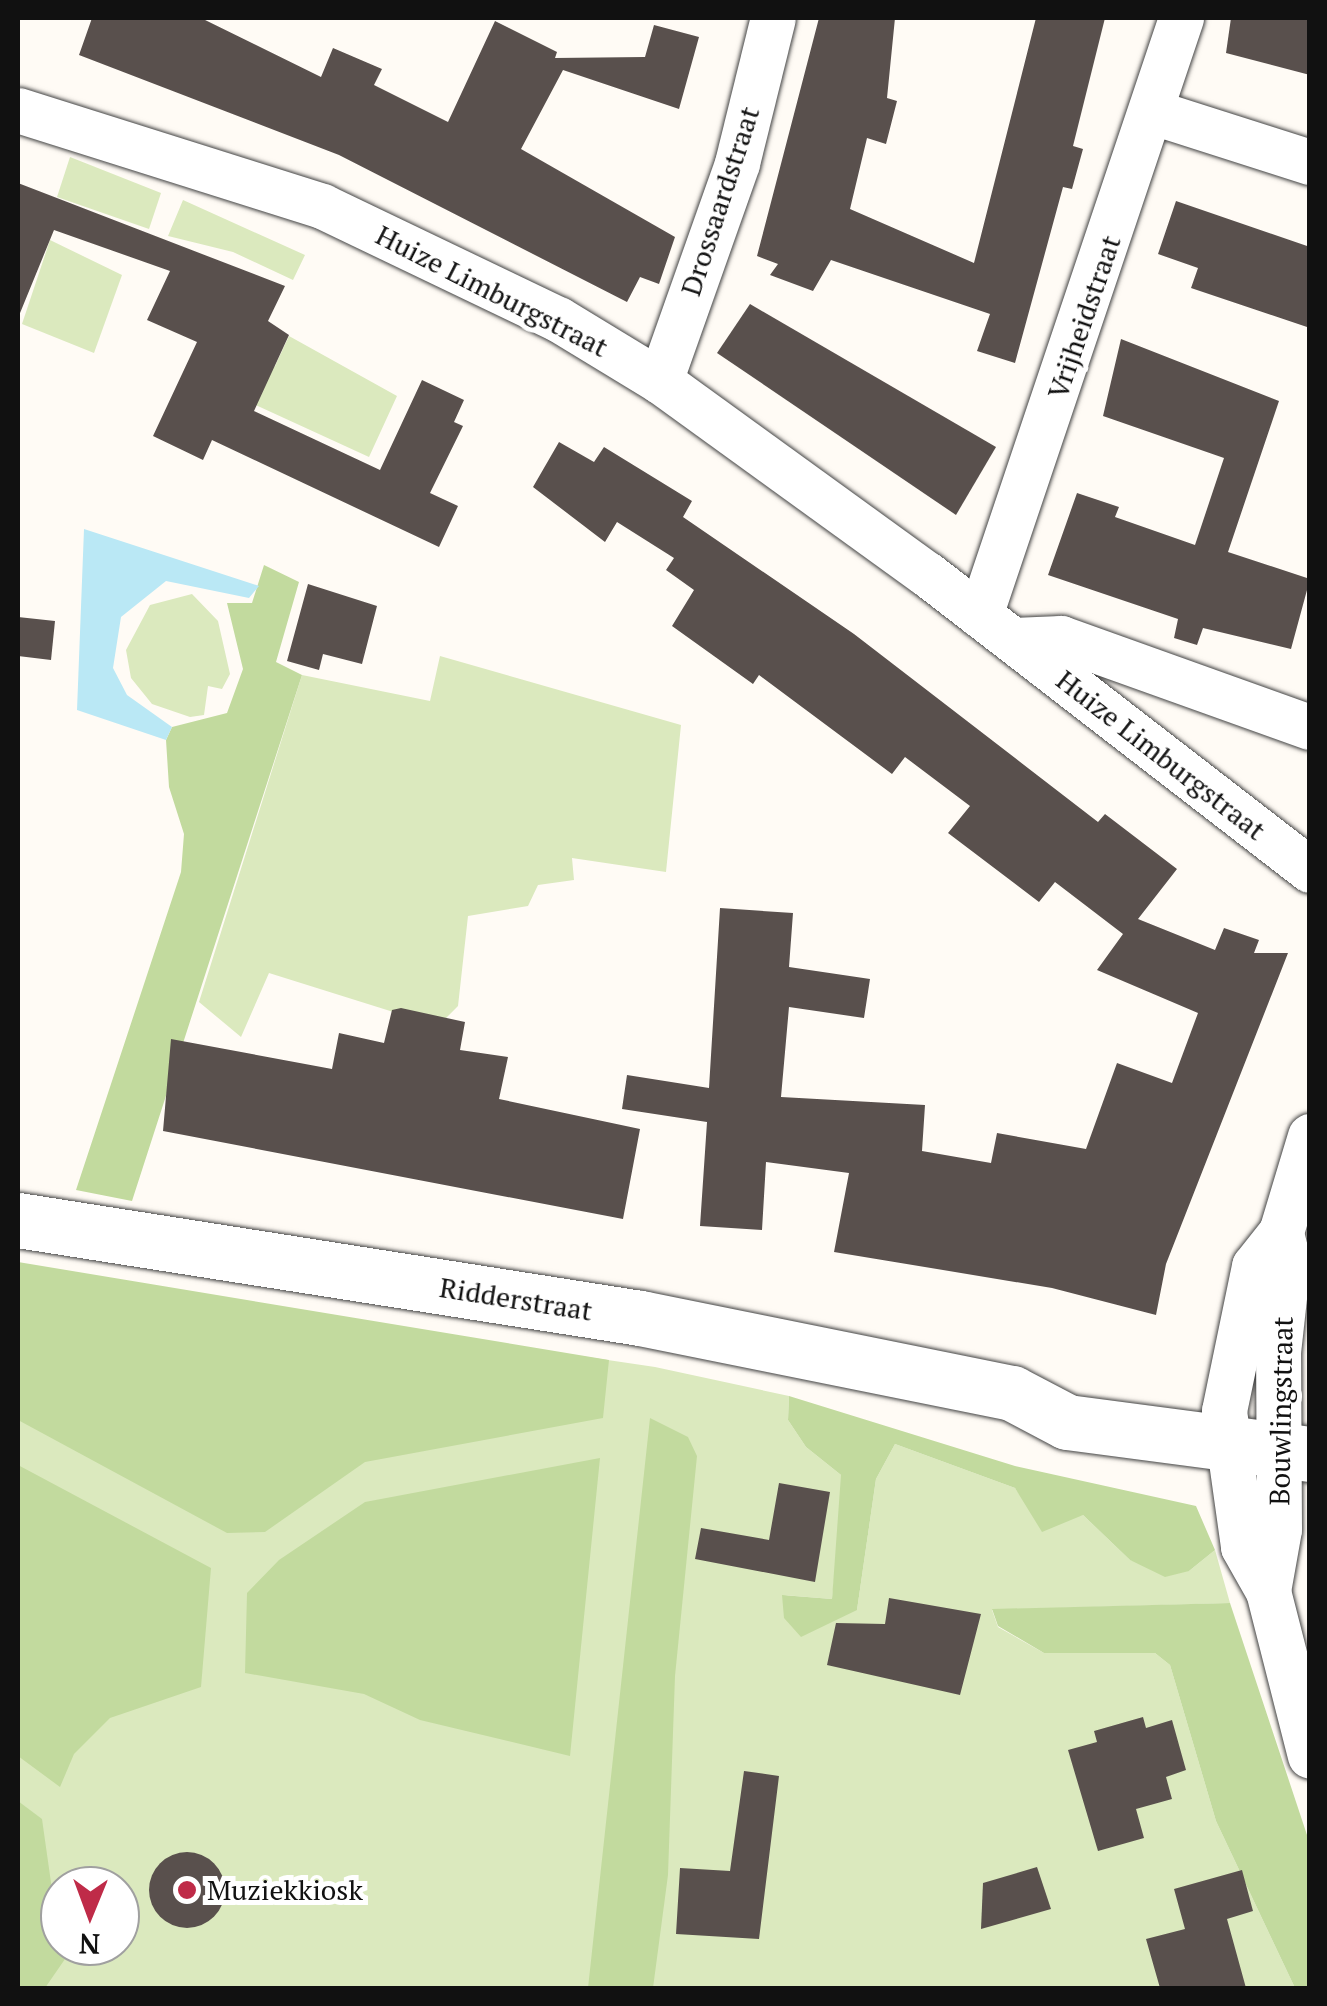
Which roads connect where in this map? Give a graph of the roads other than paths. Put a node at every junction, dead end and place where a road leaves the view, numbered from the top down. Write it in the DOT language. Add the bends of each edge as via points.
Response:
graph roads {
  1 [pos="773,18"];
  2 [pos="1182,18"];
  3 [pos="18,110"];
  4 [pos="1153,112"];
  5 [pos="1310,162"];
  6 [pos="660,382"];
  7 [pos="997,628"];
  8 [pos="1310,726"];
  9 [pos="1310,870"];
  10 [pos="1310,1136"];
  11 [pos="18,1220"];
  12 [pos="1270,1432"];
  13 [pos="1310,1756"];
  1 -- 6 [label="street, Drossaardstraat" via="736,163"];
  2 -- 4 [label="street, Vrijheidstraat"];
  3 -- 6 [label="street, Huize Limburgstraat" via="322,206 558,319"];
  4 -- 5 [label="street"];
  4 -- 7 [label="street, Vrijheidstraat"];
  6 -- 7 [label="street, Huize Limburgstraat"];
  7 -- 8 [label="street, Huize Limburgstraat" via="1061,638"];
  7 -- 9 [label="street, Huize Limburgstraat"];
  10 -- 12 [label="street, Bouwlingstraat" via="1281,1232 1288,1261"];
  11 -- 12 [label="street, Ridderstraat" via="640,1318 1012,1393 1067,1422"];
  12 -- 13 [label="street, Bouwlingstraat" via="1243,1546 1268,1591"];
}
